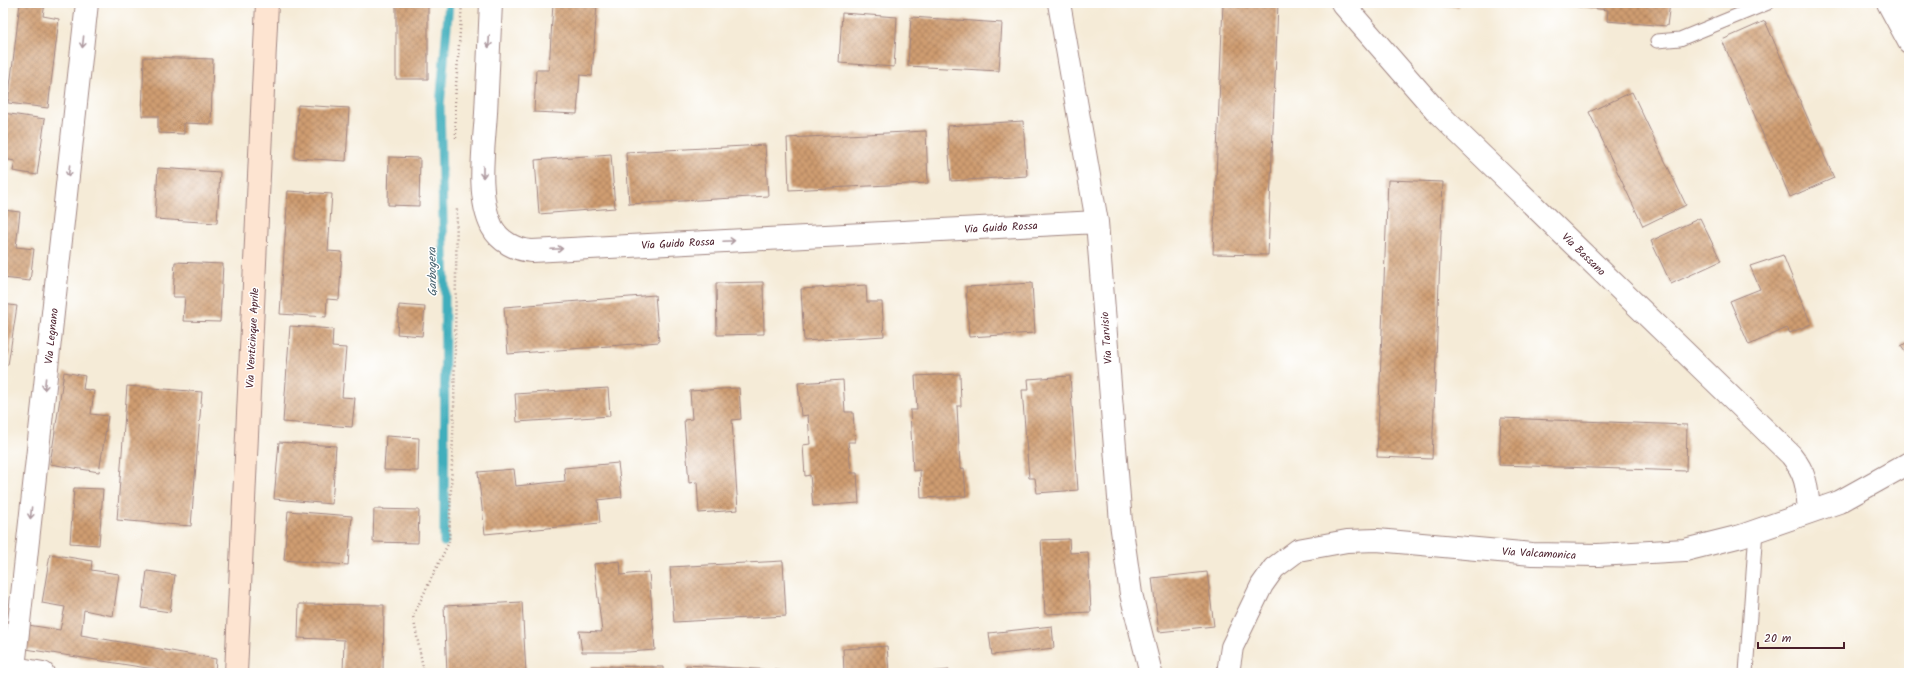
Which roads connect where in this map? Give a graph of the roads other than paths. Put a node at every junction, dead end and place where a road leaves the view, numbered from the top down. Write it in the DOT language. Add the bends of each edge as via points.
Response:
graph roads {
  1 [pos="87,3"];
  2 [pos="267,3"];
  3 [pos="491,3"];
  4 [pos="1059,3"];
  5 [pos="1342,3"];
  6 [pos="1768,3"];
  7 [pos="1888,3"];
  8 [pos="1657,41"];
  9 [pos="1909,42"];
  10 [pos="1097,222"];
  11 [pos="1909,463"];
  12 [pos="1809,512"];
  13 [pos="1756,530"];
  14 [pos="9,667"];
  15 [pos="43,673"];
  16 [pos="236,673"];
  17 [pos="1151,673"];
  18 [pos="1228,673"];
  19 [pos="1746,673"];
  1 -- 14 [label="street, Via Legnano, one-way"];
  2 -- 16 [label="street, Via Venticinque Aprile"];
  3 -- 10 [label="street, Via Guido Rossa, one-way" via="483,171 484,201 495,232 508,244 532,251"];
  4 -- 10 [label="street, Via Tarvisio"];
  5 -- 12 [label="street, Via Bassano" via="1438,113 1791,455 1801,468 1805,480"];
  6 -- 8 [label="lane" via="1680,39"];
  7 -- 9 [label="street"];
  10 -- 17 [label="street, Via Tarvisio" via="1121,523 1131,594"];
  11 -- 12 [label="street, Via Valcamonica" via="1839,502"];
  12 -- 13 [label="street, Via Valcamonica"];
  13 -- 18 [label="street, Via Valcamonica" via="1686,550 1598,555 1532,554 1377,540 1312,546 1298,550 1274,568 1262,585 1232,647"];
  13 -- 19 [label="lane"];
  14 -- 15 [label="street"];
}
